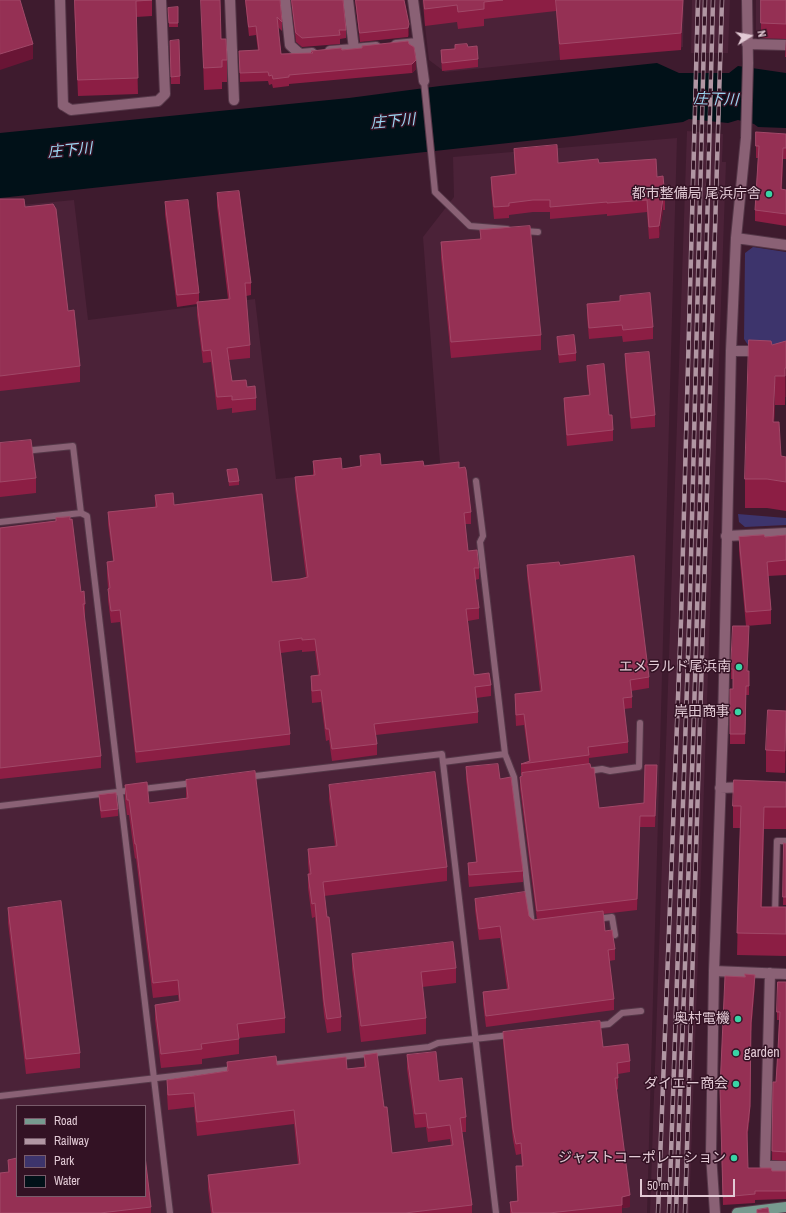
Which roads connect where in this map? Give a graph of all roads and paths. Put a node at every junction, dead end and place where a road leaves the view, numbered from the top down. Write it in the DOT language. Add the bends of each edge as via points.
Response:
graph roads {
  1 [pos="60,0"];
  2 [pos="161,0"];
  3 [pos="230,0"];
  4 [pos="285,0"];
  5 [pos="348,0"];
  6 [pos="413,0"];
  7 [pos="746,0"];
  8 [pos="418,43"];
  9 [pos="747,44"];
  10 [pos="786,45"];
  11 [pos="354,49"];
  12 [pos="424,81"];
  13 [pos="234,100"];
  14 [pos="538,232"];
  15 [pos="736,238"];
  16 [pos="786,245"];
  17 [pos="731,351"];
  18 [pos="786,351"];
  19 [pos="15,453"];
  20 [pos="476,481"];
  21 [pos="81,513"];
  22 [pos="0,522"];
  23 [pos="786,533"];
  24 [pos="726,536"];
  25 [pos="640,723"];
  26 [pos="505,754"];
  27 [pos="443,762"];
  28 [pos="578,772"];
  29 [pos="238,778"];
  30 [pos="522,779"];
  31 [pos="515,780"];
  32 [pos="198,782"];
  33 [pos="757,786"];
  34 [pos="720,788"];
  35 [pos="120,792"];
  36 [pos="0,806"];
  37 [pos="786,841"];
  38 [pos="786,915"];
  39 [pos="591,920"];
  40 [pos="540,926"];
  41 [pos="615,935"];
  42 [pos="714,971"];
  43 [pos="770,973"];
  44 [pos="786,974"];
  45 [pos="640,1011"];
  46 [pos="586,1026"];
  47 [pos="516,1034"];
  48 [pos="477,1039"];
  49 [pos="264,1066"];
  50 [pos="241,1069"];
  51 [pos="154,1078"];
  52 [pos="0,1096"];
  53 [pos="786,1166"];
  54 [pos="786,1207"];
  55 [pos="170,1213"];
  56 [pos="496,1213"];
  57 [pos="715,1213"];
  58 [pos="737,1213"];
  1 -- 2 [label="street" via="63,105 71,110 158,101 165,94"];
  3 -- 13 [label="street"];
  4 -- 11 [label="street" via="290,45 300,54"];
  5 -- 11 [label="street"];
  6 -- 8 [label="street"];
  7 -- 9 [label="street"];
  8 -- 11 [label="street"];
  8 -- 12 [label="street"];
  9 -- 10 [label="street"];
  9 -- 15 [label="street" via="746,126"];
  12 -- 14 [label="lane" via="435,192 470,226"];
  15 -- 16 [label="street"];
  15 -- 17 [label="street"];
  17 -- 18 [label="street"];
  17 -- 24 [label="street"];
  19 -- 21 [label="lane" via="73,446"];
  20 -- 26 [label="lane" via="483,536 480,542"];
  21 -- 22 [label="lane"];
  21 -- 35 [label="lane" via="87,516"];
  23 -- 24 [label="street"];
  24 -- 34 [label="street"];
  25 -- 28 [label="lane" via="639,767"];
  26 -- 27 [label="lane"];
  26 -- 31 [label="lane"];
  27 -- 29 [label="lane" via="442,754"];
  27 -- 48 [label="lane"];
  30 -- 31 [label="lane"];
  31 -- 40 [label="lane" via="533,927"];
  32 -- 35 [label="lane"];
  33 -- 34 [label="street"];
  34 -- 42 [label="street"];
  35 -- 36 [label="lane"];
  35 -- 51 [label="lane"];
  37 -- 38 [label="lane" via="778,841 775,914"];
  39 -- 41 [label="lane" via="612,917"];
  42 -- 43 [label="street"];
  42 -- 57 [label="street" via="711,1154"];
  43 -- 44 [label="street"];
  43 -- 53 [label="street" via="766,1166"];
  45 -- 46 [label="lane" via="622,1013 609,1024"];
  47 -- 48 [label="lane"];
  48 -- 49 [label="lane"];
  48 -- 56 [label="lane"];
  50 -- 51 [label="lane"];
  51 -- 52 [label="lane"];
  51 -- 55 [label="lane"];
  54 -- 58 [label="main road"];
}
